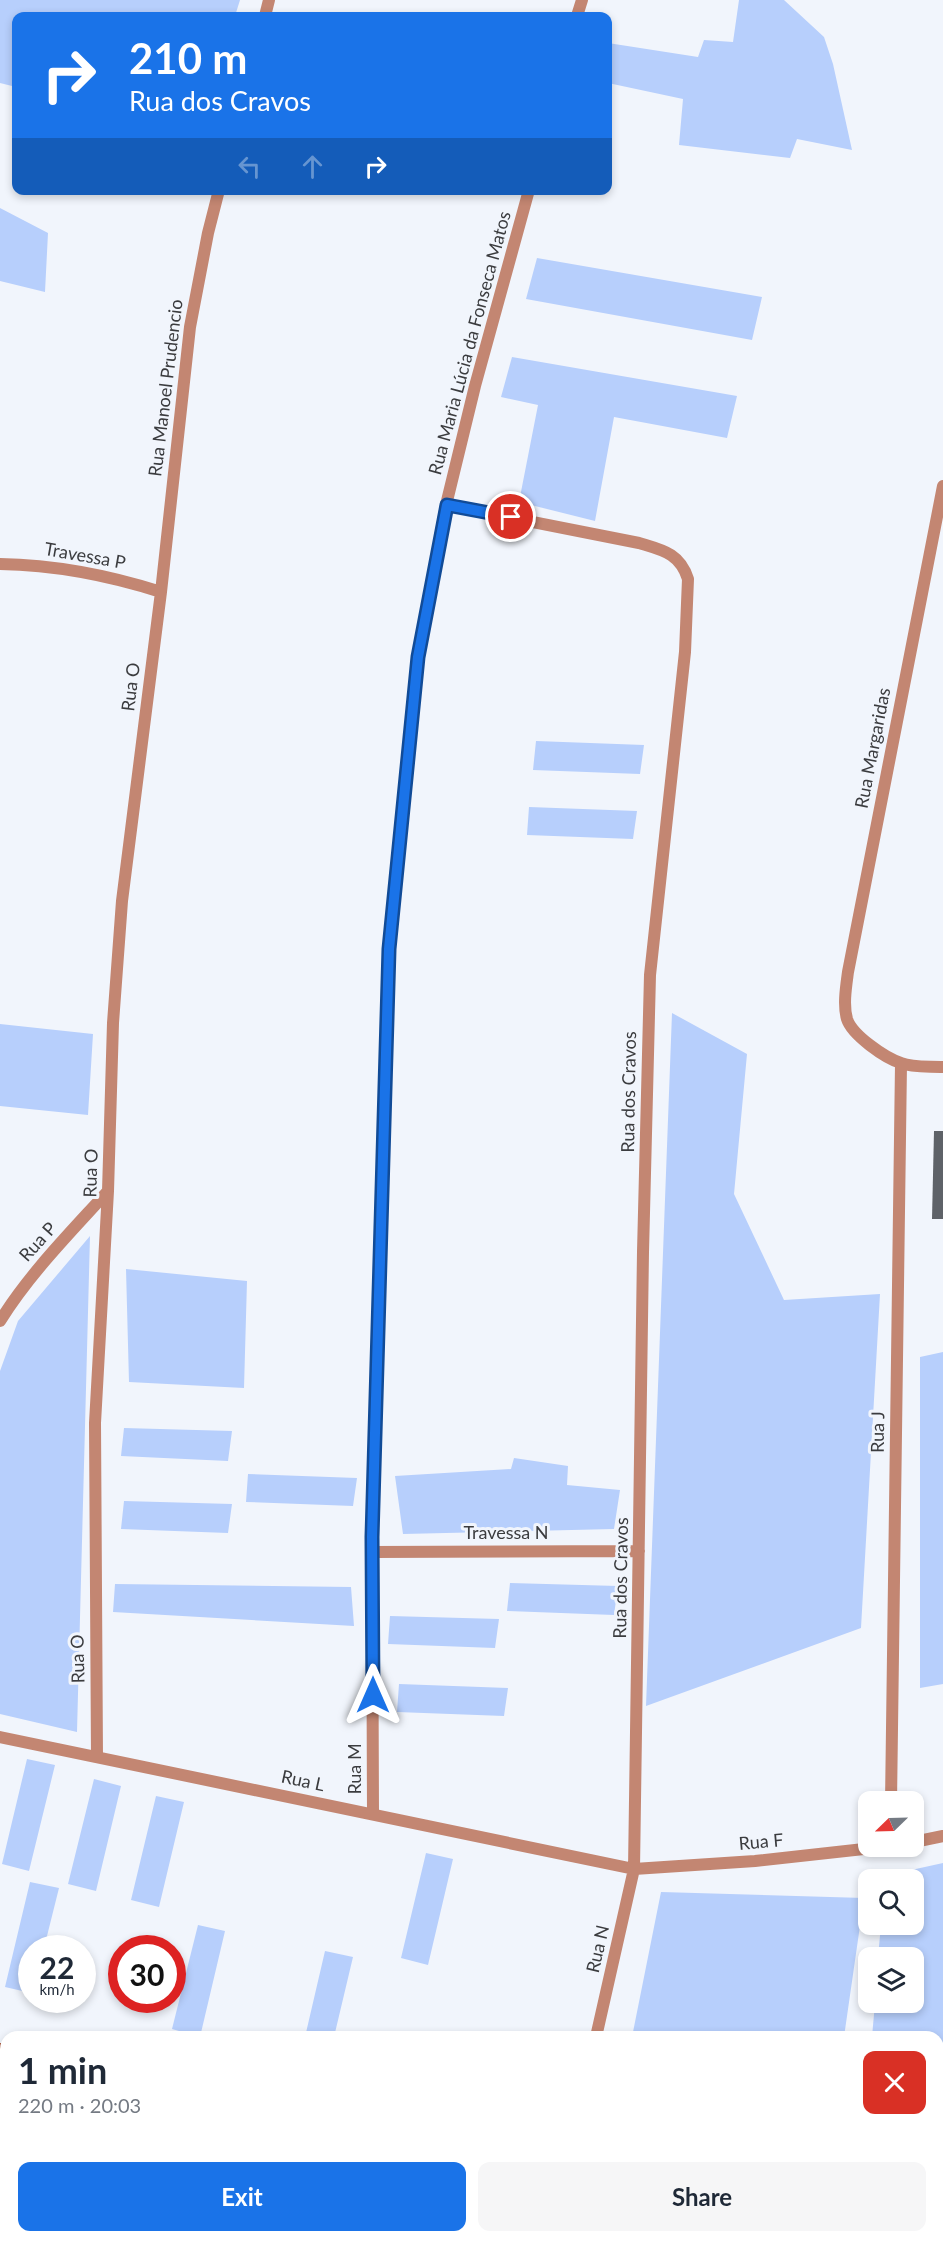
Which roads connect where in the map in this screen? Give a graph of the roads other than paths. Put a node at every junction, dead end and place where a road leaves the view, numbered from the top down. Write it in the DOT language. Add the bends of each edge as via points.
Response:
graph roads {
  1 [pos="218,195"];
  2 [pos="528,195"];
  3 [pos="943,486"];
  4 [pos="447,505"];
  5 [pos="0,564"];
  6 [pos="161,592"];
  7 [pos="902,1064"];
  8 [pos="943,1067"];
  9 [pos="108,1191"];
  10 [pos="0,1321"];
  11 [pos="639,1551"];
  12 [pos="372,1552"];
  13 [pos="0,1737"];
  14 [pos="97,1757"];
  15 [pos="891,1791"];
  16 [pos="373,1814"];
  17 [pos="943,1836"];
  18 [pos="924,1840"];
  19 [pos="858,1850"];
  20 [pos="634,1869"];
  21 [pos="597,2031"];
  1 -- 6 [label="street, Rua Manoel Prudencio" via="190,327"];
  2 -- 4 [label="street, Rua Maria Lúcia da Fonseca Matos"];
  3 -- 7 [label="street, Rua Margaridas" via="845,1002 851,1028 867,1043"];
  4 -- 11 [label="street, Rua dos Cravos" via="657,548 678,559 688,579 685,652 650,975"];
  4 -- 12 [label="street, Rua M" via="418,657 389,949"];
  5 -- 6 [label="street, Travessa P" via="66,568"];
  6 -- 9 [label="street, Rua O" via="122,901 113,1023"];
  7 -- 8 [label="street"];
  7 -- 15 [label="street, Rua J"];
  9 -- 10 [label="street, Rua P" via="37,1270"];
  9 -- 14 [label="street, Rua O" via="95,1423"];
  11 -- 12 [label="street, Travessa N"];
  11 -- 20 [label="street, Rua dos Cravos"];
  12 -- 16 [label="street, Rua M"];
  13 -- 14 [label="street, Rua L"];
  14 -- 16 [label="street, Rua L"];
  16 -- 20 [label="street, Rua L"];
  17 -- 18 [label="street"];
  19 -- 20 [label="street, Rua F"];
  20 -- 21 [label="street, Rua N"];
}
